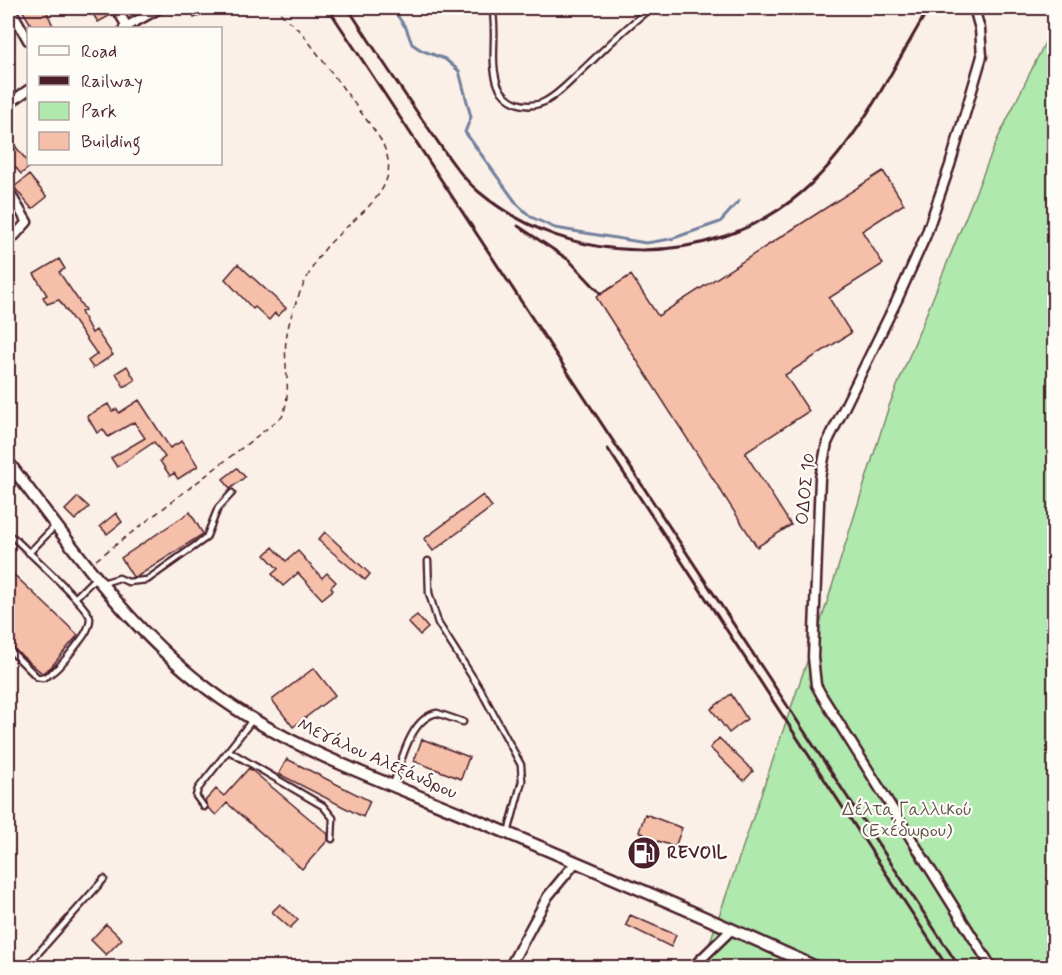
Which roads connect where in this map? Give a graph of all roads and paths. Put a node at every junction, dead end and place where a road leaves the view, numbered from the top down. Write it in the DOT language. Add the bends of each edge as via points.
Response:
graph roads {
  1 [pos="10,8"];
  2 [pos="116,8"];
  3 [pos="160,8"];
  4 [pos="274,8"];
  5 [pos="492,8"];
  6 [pos="651,8"];
  7 [pos="974,8"];
  8 [pos="126,27"];
  9 [pos="128,27"];
  10 [pos="27,38"];
  11 [pos="27,91"];
  12 [pos="8,104"];
  13 [pos="8,190"];
  14 [pos="8,243"];
  15 [pos="8,462"];
  16 [pos="232,493"];
  17 [pos="56,525"];
  18 [pos="8,535"];
  19 [pos="29,553"];
  20 [pos="428,561"];
  21 [pos="88,566"];
  22 [pos="98,580"];
  23 [pos="75,598"];
  24 [pos="8,648"];
  25 [pos="253,719"];
  26 [pos="463,722"];
  27 [pos="229,751"];
  28 [pos="393,785"];
  29 [pos="204,807"];
  30 [pos="508,833"];
  31 [pos="332,838"];
  32 [pos="576,862"];
  33 [pos="104,879"];
  34 [pos="732,929"];
  35 [pos="25,968"];
  36 [pos="509,968"];
  37 [pos="692,968"];
  38 [pos="818,968"];
  39 [pos="992,968"];
  1 -- 10 [label="street"];
  2 -- 8 [label="street"];
  3 -- 9 [label="street"];
  4 -- 21 [label="path" via="303,34 377,134 387,149 389,174 376,198 325,248 307,277 286,341 289,391 282,417"];
  5 -- 6 [label="lane" via="497,83 513,102 528,106 544,102 560,91 631,22"];
  7 -- 39 [label="street, ΟΔΟΣ 10" via="982,56 950,165 911,268 827,443 820,487 813,657 816,685 822,696"];
  11 -- 12 [label="street"];
  13 -- 14 [label="street" via="27,222"];
  15 -- 17 [label="street, Μεγάλου Αλεξάνδρου"];
  16 -- 22 [label="lane" via="218,508 206,538 147,580"];
  17 -- 19 [label="lane"];
  17 -- 21 [label="street, Μεγάλου Αλεξάνδρου"];
  18 -- 19 [label="lane"];
  19 -- 23 [label="lane"];
  20 -- 30 [label="lane" via="429,593 438,623 521,765 522,780"];
  21 -- 22 [label="street, Μεγάλου Αλεξάνδρου"];
  22 -- 23 [label="lane"];
  22 -- 25 [label="street, Μεγάλου Αλεξάνδρου" via="166,654"];
  23 -- 24 [label="lane" via="90,618 86,633 50,675 37,677"];
  25 -- 27 [label="lane"];
  25 -- 28 [label="street, Μεγάλου Αλεξάνδρου" via="314,752"];
  26 -- 28 [label="lane" via="437,713 421,721"];
  27 -- 29 [label="lane" via="198,789 196,796"];
  27 -- 31 [label="lane" via="323,806 333,818"];
  28 -- 30 [label="street, Μεγάλου Αλεξάνδρου"];
  30 -- 32 [label="street, Μεγάλου Αλεξάνδρου"];
  32 -- 34 [label="street, Μεγάλου Αλεξάνδρου"];
  32 -- 36 [label="street" via="548,896"];
  33 -- 35 [label="lane"];
  34 -- 37 [label="street"];
  34 -- 38 [label="street, Μεγάλου Αλεξάνδρου"];
}
